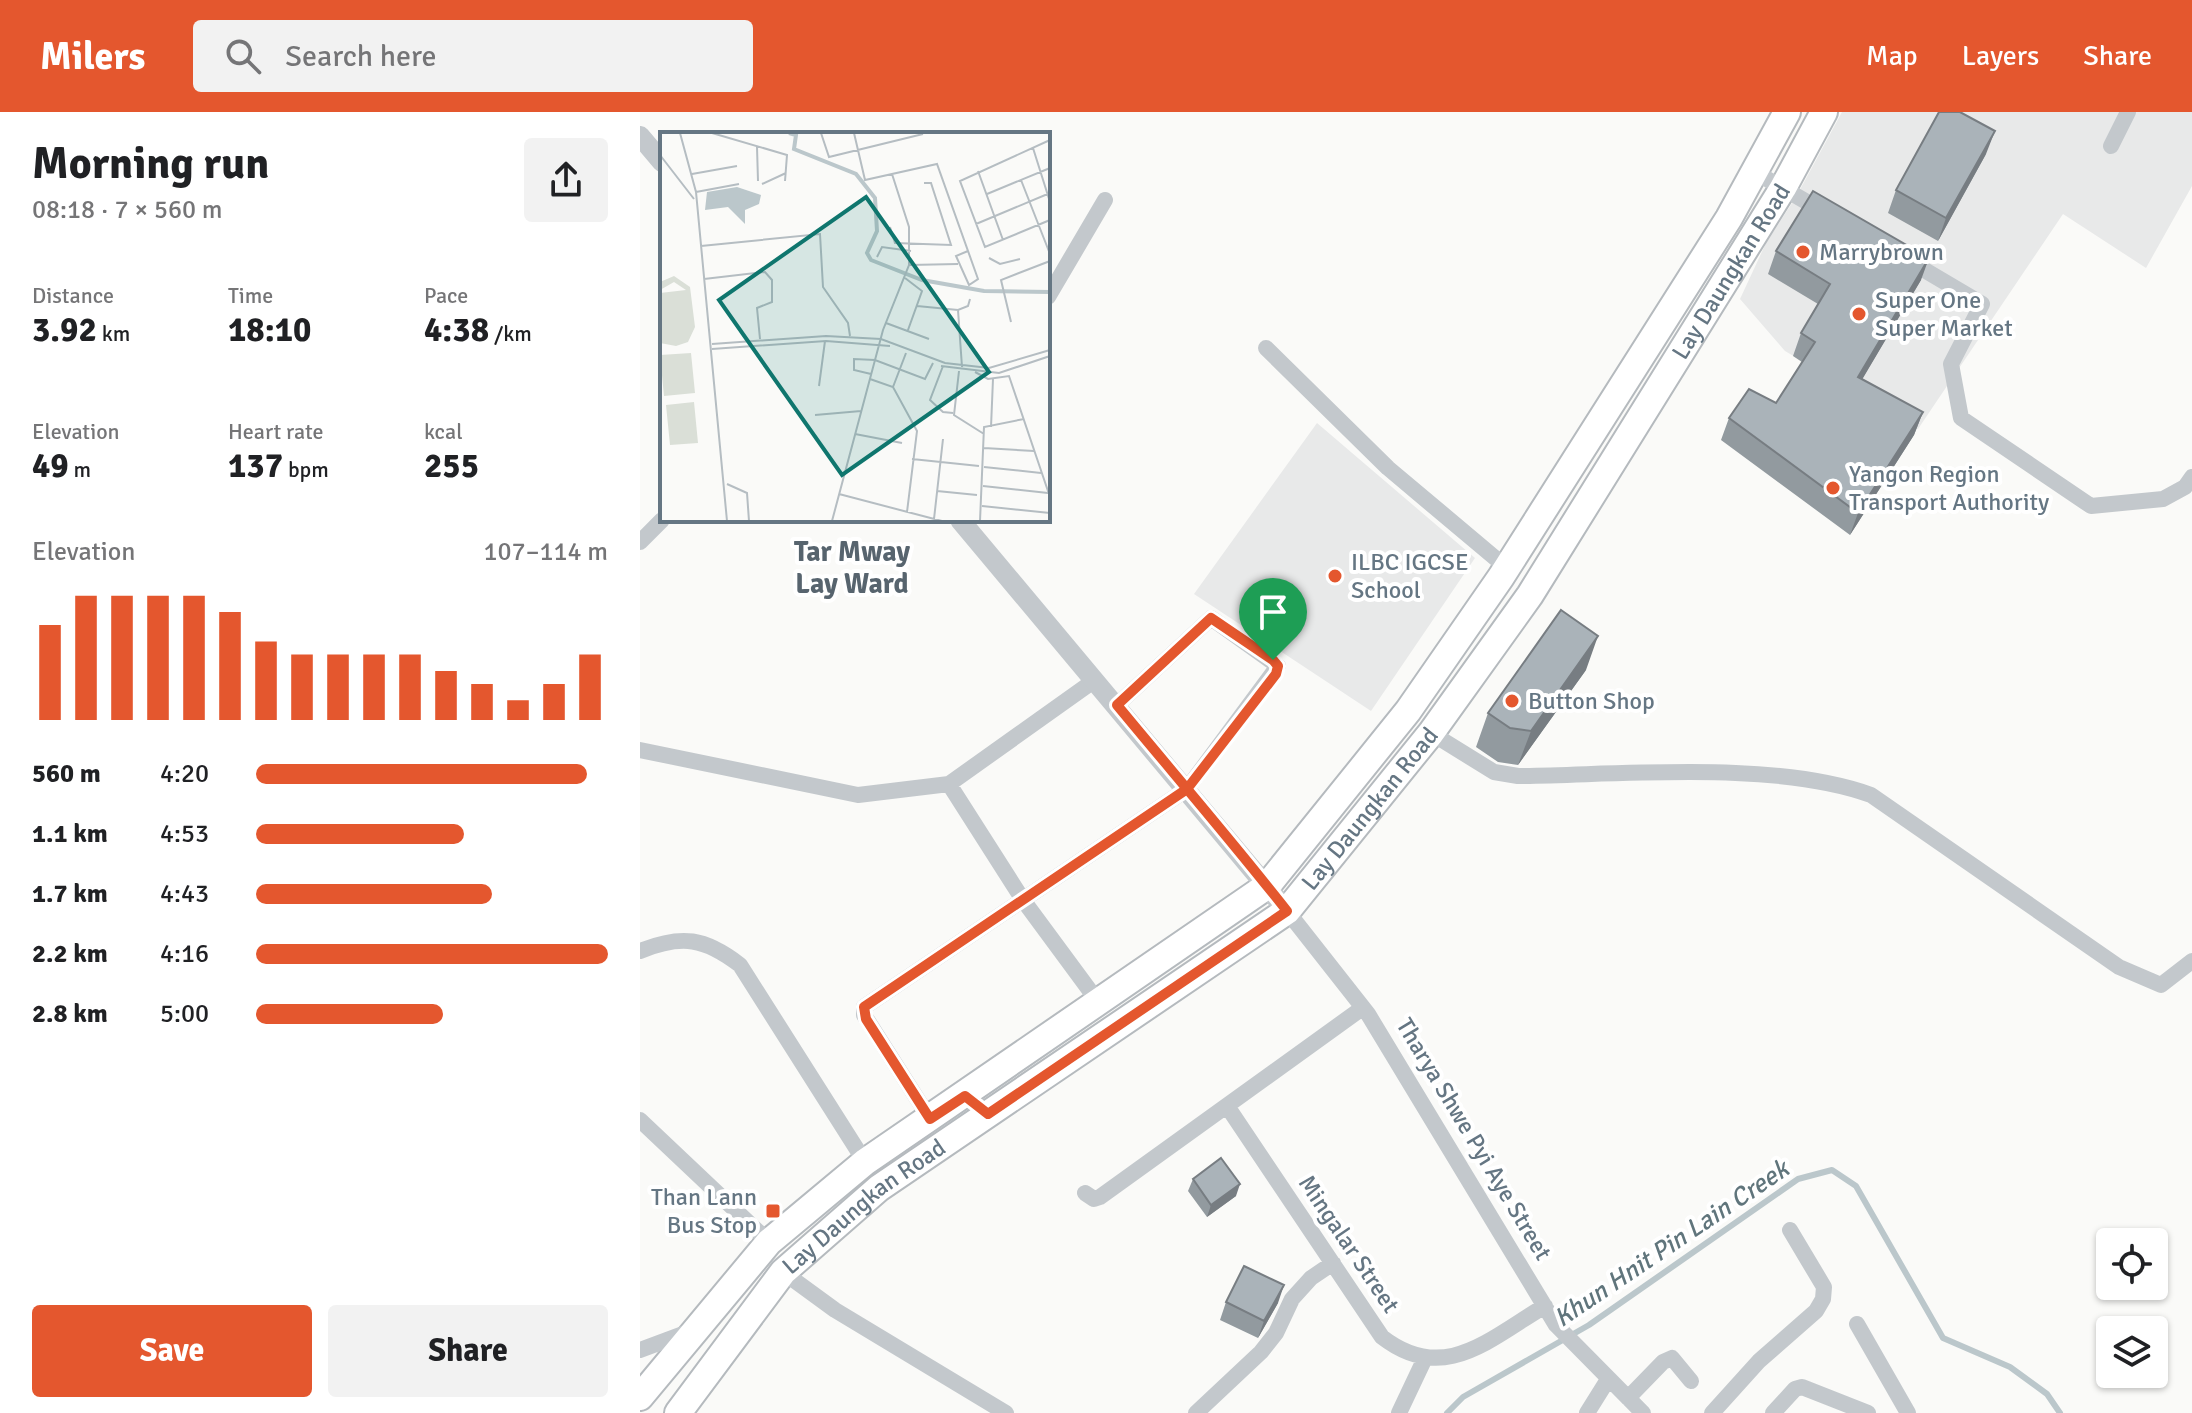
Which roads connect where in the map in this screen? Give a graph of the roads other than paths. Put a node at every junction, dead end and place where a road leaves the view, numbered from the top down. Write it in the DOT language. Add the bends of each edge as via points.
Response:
graph roads {
  1 [pos="1787,112"];
  2 [pos="1824,112"];
  3 [pos="2128,112"];
  4 [pos="640,136"];
  5 [pos="2111,146"];
  6 [pos="660,160"];
  7 [pos="1755,172"];
  8 [pos="1783,188"];
  9 [pos="1105,200"];
  10 [pos="1729,218"];
  11 [pos="1842,222"];
  12 [pos="1755,234"];
  13 [pos="1893,252"];
  14 [pos="1050,294"];
  15 [pos="1266,348"];
  16 [pos="2192,477"];
  17 [pos="660,522"];
  18 [pos="962,522"];
  19 [pos="640,542"];
  20 [pos="1504,572"];
  21 [pos="1530,595"];
  22 [pos="1095,680"];
  23 [pos="1117,705"];
  24 [pos="1431,733"];
  25 [pos="640,750"];
  26 [pos="949,784"];
  27 [pos="1187,789"];
  28 [pos="1267,886"];
  29 [pos="1023,900"];
  30 [pos="1287,911"];
  31 [pos="640,951"];
  32 [pos="2192,961"];
  33 [pos="1090,1009"];
  34 [pos="1361,1009"];
  35 [pos="1097,1038"];
  36 [pos="965,1096"];
  37 [pos="1227,1106"];
  38 [pos="988,1114"];
  39 [pos="930,1119"];
  40 [pos="640,1120"];
  41 [pos="865,1162"];
  42 [pos="1085,1193"];
  43 [pos="1790,1230"];
  44 [pos="769,1242"];
  45 [pos="1333,1263"];
  46 [pos="783,1272"];
  47 [pos="1545,1306"];
  48 [pos="1857,1324"];
  49 [pos="694,1329"];
  50 [pos="640,1350"];
  51 [pos="1425,1358"];
  52 [pos="1607,1381"];
  53 [pos="1691,1381"];
  54 [pos="640,1397"];
  55 [pos="1628,1398"];
  56 [pos="678,1413"];
  57 [pos="1006,1413"];
  58 [pos="1196,1413"];
  59 [pos="1399,1413"];
  60 [pos="1587,1413"];
  61 [pos="1643,1413"];
  62 [pos="1712,1413"];
  63 [pos="1773,1413"];
  64 [pos="1868,1413"];
  65 [pos="1908,1413"];
  1 -- 7 [label="main road, Lay Daungkan Road"];
  2 -- 8 [label="main road, Lay Daungkan Road"];
  3 -- 5 [label="street"];
  4 -- 6 [label="street"];
  7 -- 8 [label="street"];
  7 -- 10 [label="main road, Lay Daungkan Road"];
  8 -- 11 [label="street"];
  8 -- 12 [label="main road, Lay Daungkan Road"];
  9 -- 14 [label="street"];
  10 -- 12 [label="main road"];
  10 -- 20 [label="main road, Lay Daungkan Road"];
  12 -- 21 [label="main road, Lay Daungkan Road"];
  13 -- 16 [label="street" via="1982,304 1951,364 1961,418 2091,506 2163,499"];
  15 -- 20 [label="street"];
  17 -- 19 [label="street"];
  18 -- 22 [label="street, Tharya Shwe Pyi Aye Street"];
  20 -- 21 [label="main road"];
  20 -- 28 [label="main road, Lay Daungkan Road" via="1408,711"];
  21 -- 24 [label="main road, Lay Daungkan Road"];
  22 -- 23 [label="street, Tharya Shwe Pyi Aye Street"];
  22 -- 26 [label="street"];
  23 -- 27 [label="street, Tharya Shwe Pyi Aye Street"];
  23 -- 27 [label="street" via="1211,618 1278,666"];
  24 -- 30 [label="main road, Lay Daungkan Road"];
  24 -- 32 [label="street" via="1494,772 1518,776 1689,774 1836,782 1871,795 2119,967 2161,985"];
  25 -- 26 [label="street" via="858,795"];
  26 -- 29 [label="street"];
  27 -- 28 [label="street, Tharya Shwe Pyi Aye Street"];
  27 -- 29 [label="street"];
  28 -- 30 [label="street, Tharya Shwe Pyi Aye Street"];
  28 -- 33 [label="main road, Lay Daungkan Road"];
  29 -- 33 [label="street"];
  29 -- 39 [label="street" via="864,1007 866,1019"];
  30 -- 34 [label="street, Tharya Shwe Pyi Aye Street"];
  30 -- 35 [label="main road, Lay Daungkan Road"];
  31 -- 41 [label="street" via="686,938 719,949 740,965"];
  33 -- 35 [label="main road"];
  33 -- 36 [label="main road, Lay Daungkan Road"];
  34 -- 37 [label="street"];
  34 -- 47 [label="street, Tharya Shwe Pyi Aye Street"];
  35 -- 38 [label="main road, Lay Daungkan Road"];
  36 -- 38 [label="street"];
  36 -- 39 [label="main road, Lay Daungkan Road"];
  37 -- 42 [label="street" via="1100,1197"];
  37 -- 45 [label="street, Mingalar Street"];
  38 -- 46 [label="main road, Lay Daungkan Road" via="879,1188"];
  39 -- 41 [label="main road, Lay Daungkan Road"];
  40 -- 44 [label="street"];
  41 -- 44 [label="main road, Lay Daungkan Road"];
  43 -- 62 [label="street" via="1824,1287 1823,1299"];
  44 -- 49 [label="main road, Lay Daungkan Road"];
  45 -- 51 [label="street, Mingalar Street" via="1382,1337 1399,1350"];
  45 -- 58 [label="street" via="1292,1299 1261,1352"];
  46 -- 56 [label="main road, Lay Daungkan Road"];
  46 -- 57 [label="street" via="835,1310"];
  47 -- 51 [label="street, Mingalar Street" via="1457,1358"];
  47 -- 52 [label="street, Tharya Shwe Pyi Aye Street"];
  48 -- 65 [label="street"];
  49 -- 50 [label="street"];
  49 -- 54 [label="main road, Lay Daungkan Road"];
  51 -- 59 [label="street"];
  52 -- 55 [label="street, Tharya Shwe Pyi Aye Street"];
  52 -- 60 [label="street"];
  53 -- 55 [label="street" via="1672,1358"];
  55 -- 61 [label="street, Tharya Shwe Pyi Aye Street"];
  63 -- 64 [label="street" via="1802,1387"];
}
